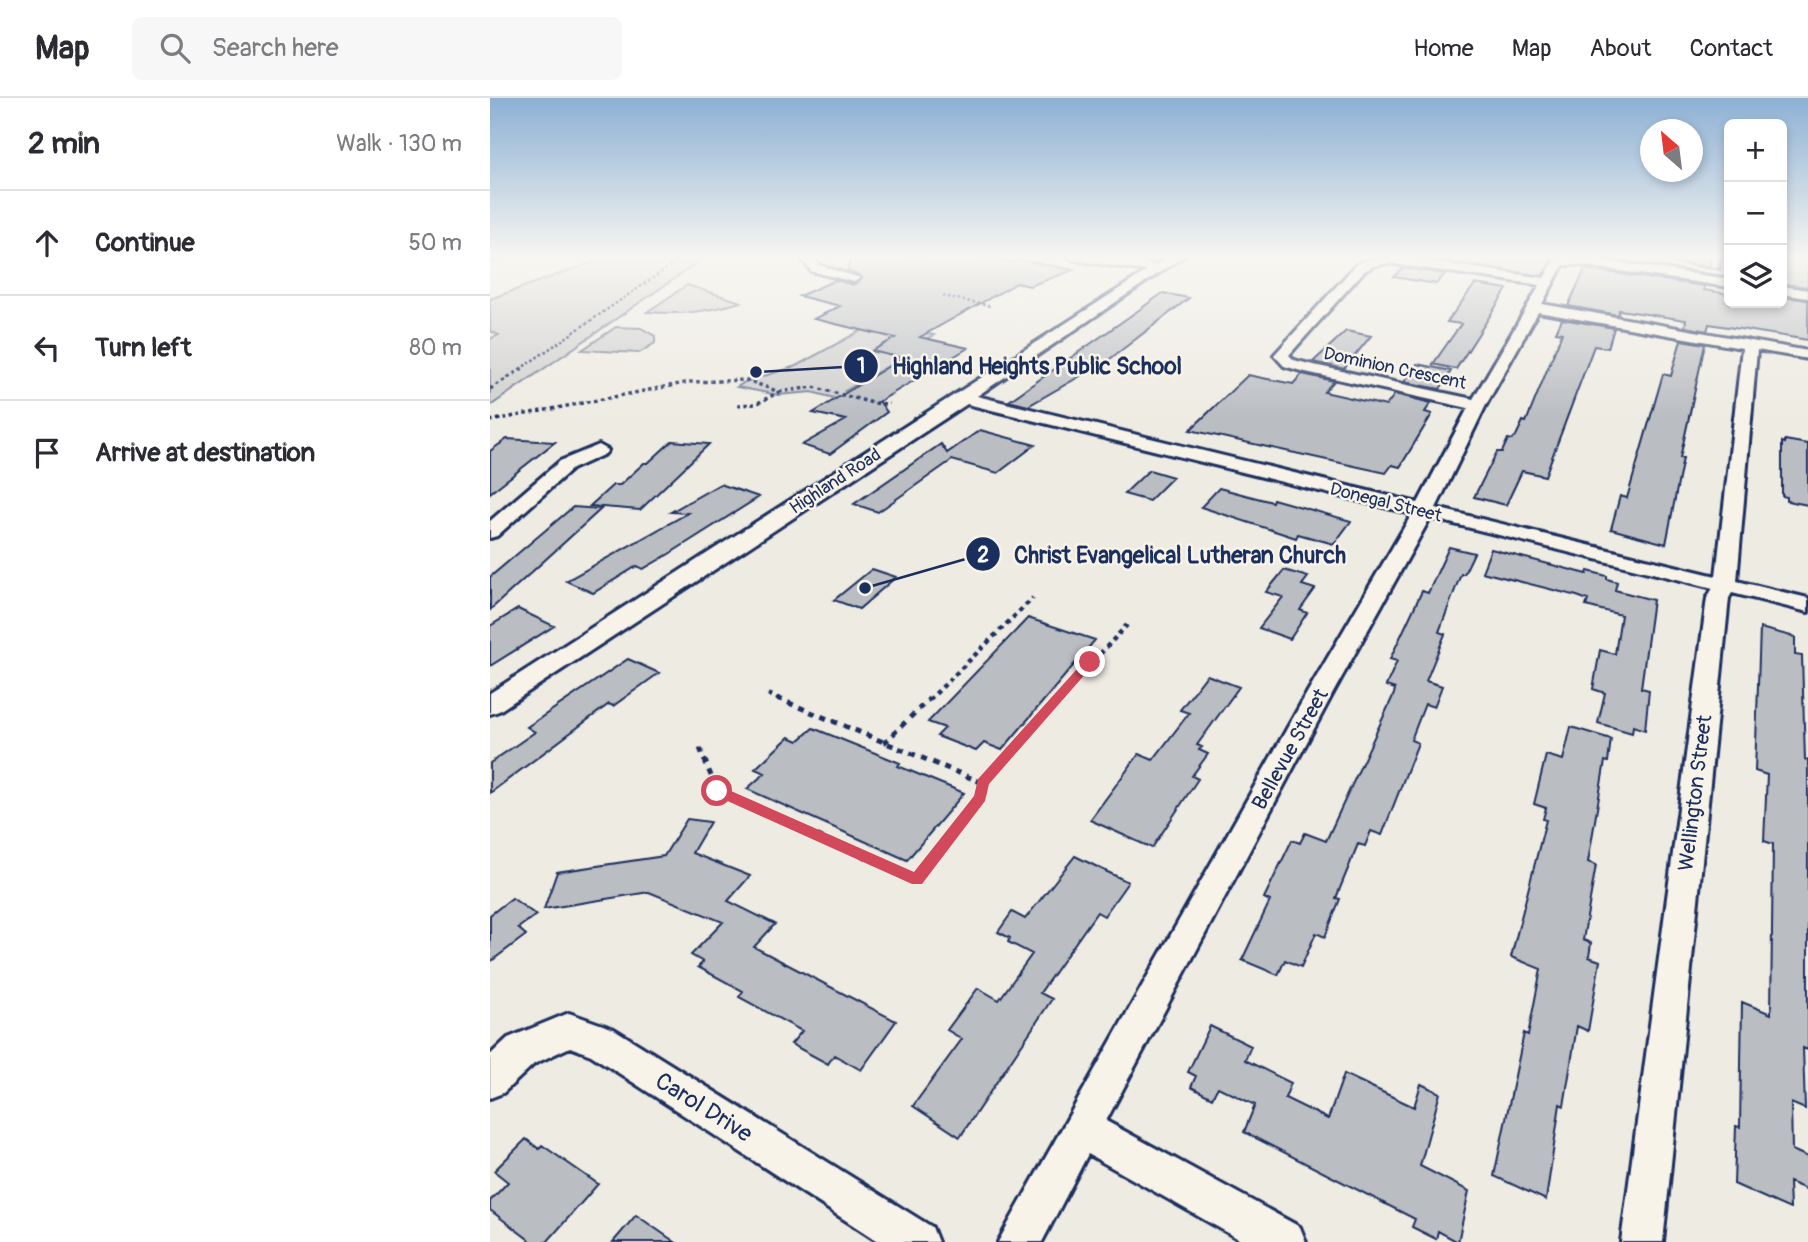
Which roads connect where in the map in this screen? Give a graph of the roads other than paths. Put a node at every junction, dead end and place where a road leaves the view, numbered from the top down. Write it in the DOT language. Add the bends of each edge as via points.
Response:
graph roads {
  1 [pos="1097,309"];
  2 [pos="1322,309"];
  3 [pos="1532,309"];
  4 [pos="1547,309"];
  5 [pos="1749,345"];
  6 [pos="1808,355"];
  7 [pos="964,398"];
  8 [pos="1478,405"];
  9 [pos="599,450"];
  10 [pos="1424,512"];
  11 [pos="490,532"];
  12 [pos="1726,585"];
  13 [pos="1808,605"];
  14 [pos="490,705"];
  15 [pos="490,1080"];
  16 [pos="1083,1130"];
  17 [pos="917,1242"];
  18 [pos="1019,1242"];
  19 [pos="1285,1242"];
  20 [pos="1642,1242"];
  1 -- 7 [label="street, Highland Road"];
  2 -- 8 [label="street, Dominion Crescent" via="1281,355 1289,363"];
  3 -- 8 [label="street, Bellevue Street"];
  4 -- 5 [label="street"];
  5 -- 6 [label="street"];
  5 -- 12 [label="street, Wellington Street"];
  7 -- 10 [label="street, Donegal Street"];
  7 -- 14 [label="street, Highland Road"];
  8 -- 10 [label="street, Bellevue Street"];
  9 -- 11 [label="street" via="566,465"];
  10 -- 12 [label="street, Donegal Street"];
  10 -- 16 [label="street, Bellevue Street" via="1320,693"];
  12 -- 13 [label="street, Donegal Street"];
  12 -- 20 [label="street, Wellington Street" via="1718,598"];
  15 -- 17 [label="street, Carol Drive" via="521,1051 569,1030 601,1041"];
  16 -- 18 [label="street, Bellevue Street"];
  16 -- 19 [label="street"];
}
